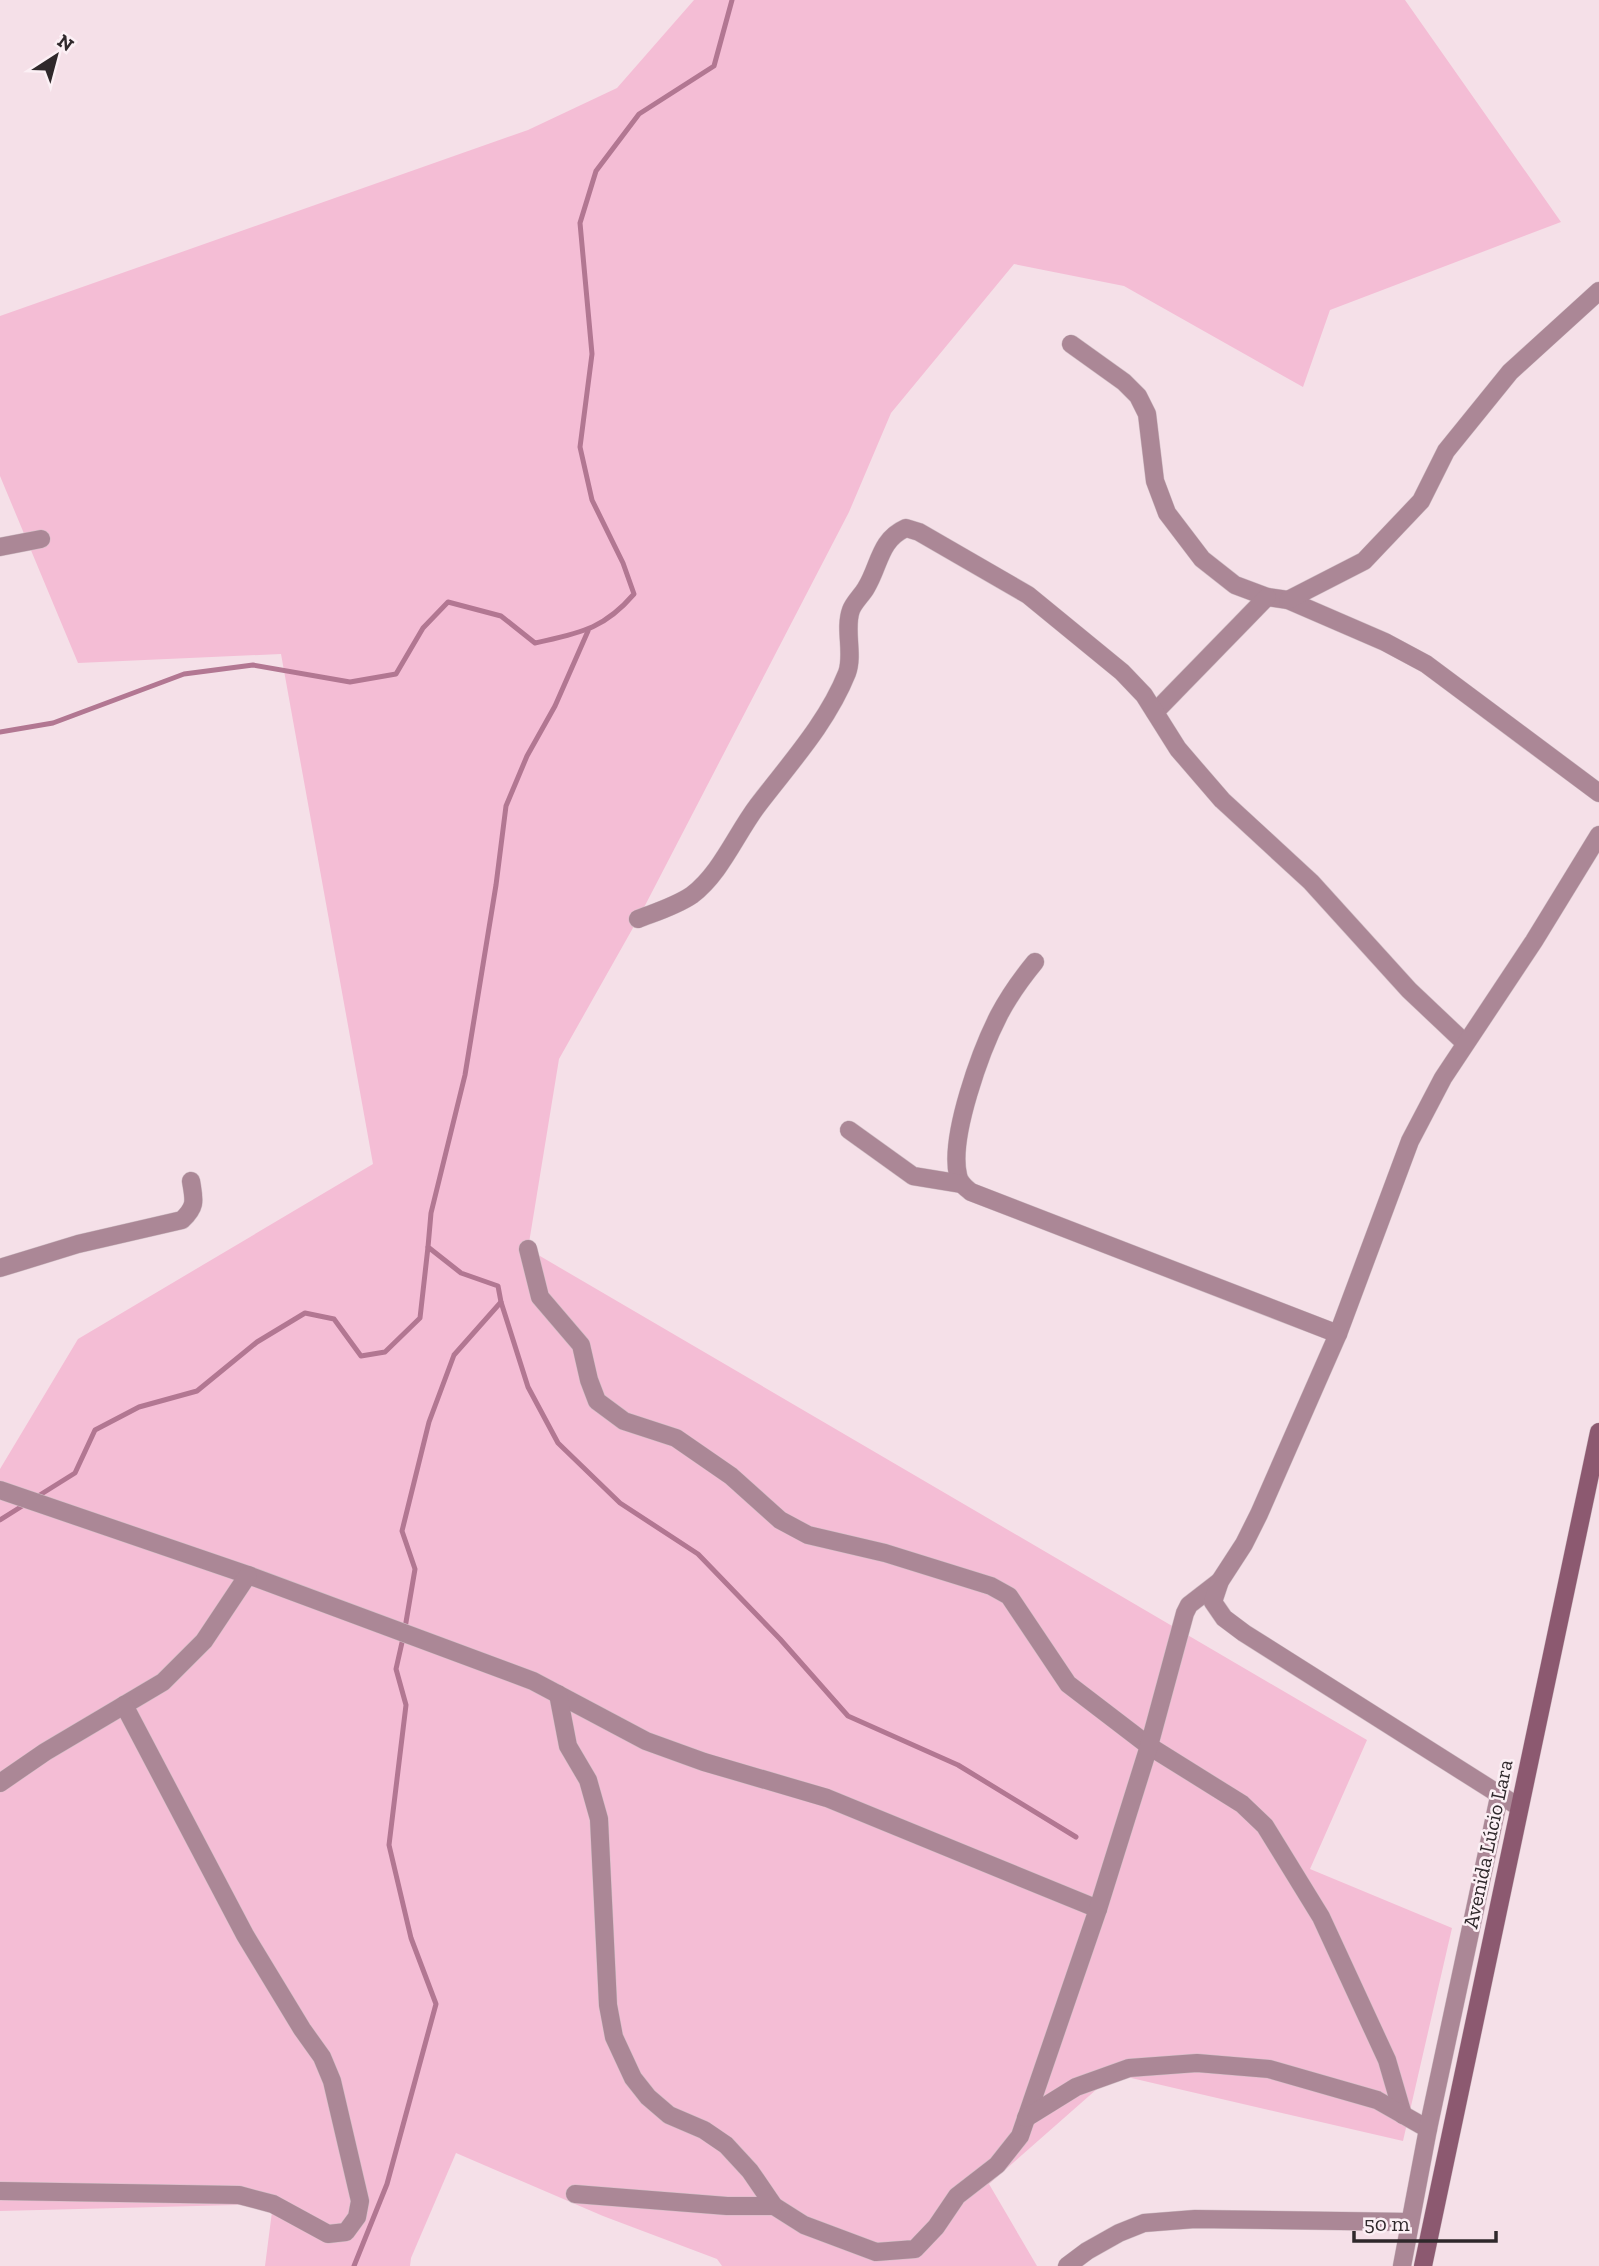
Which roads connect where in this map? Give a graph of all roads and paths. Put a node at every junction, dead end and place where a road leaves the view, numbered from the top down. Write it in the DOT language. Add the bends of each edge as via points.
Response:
graph roads {
  1 [pos="1599,291"];
  2 [pos="1071,344"];
  3 [pos="41,539"];
  4 [pos="0,547"];
  5 [pos="1266,597"];
  6 [pos="1288,600"];
  7 [pos="1155,712"];
  8 [pos="1599,793"];
  9 [pos="1599,835"];
  10 [pos="638,919"];
  11 [pos="1035,962"];
  12 [pos="1465,1043"];
  13 [pos="849,1130"];
  14 [pos="191,1181"];
  15 [pos="962,1184"];
  16 [pos="528,1249"];
  17 [pos="0,1268"];
  18 [pos="1338,1335"];
  19 [pos="1599,1432"];
  20 [pos="0,1489"];
  21 [pos="248,1575"];
  22 [pos="1220,1581"];
  23 [pos="558,1694"];
  24 [pos="124,1705"];
  25 [pos="1149,1746"];
  26 [pos="0,1783"];
  27 [pos="1499,1797"];
  28 [pos="1519,1807"];
  29 [pos="1098,1909"];
  30 [pos="1403,2115"];
  31 [pos="1026,2118"];
  32 [pos="1428,2129"];
  33 [pos="0,2190"];
  34 [pos="575,2194"];
  35 [pos="774,2206"];
  36 [pos="1410,2222"];
  37 [pos="1067,2266"];
  38 [pos="1402,2266"];
  39 [pos="1423,2266"];
  1 -- 6 [label="street" via="1510,372 1446,451 1421,501 1364,561"];
  2 -- 5 [label="street" via="1138,396 1147,414 1155,481 1167,513 1202,559 1235,585"];
  3 -- 4 [label="street"];
  5 -- 6 [label="street"];
  5 -- 7 [label="street"];
  6 -- 8 [label="street" via="1426,664"];
  7 -- 10 [label="street" via="1122,672 1028,595 906,528 889,541 851,609 849,669 831,707 710,877 692,895"];
  7 -- 12 [label="street" via="1178,749 1222,800 1311,881 1409,990"];
  9 -- 12 [label="street"];
  11 -- 15 [label="street" via="998,1017 967,1099 958,1140"];
  12 -- 18 [label="street" via="1410,1141"];
  13 -- 15 [label="street" via="913,1177"];
  14 -- 17 [label="street" via="194,1200 182,1220"];
  15 -- 18 [label="street" via="971,1192"];
  16 -- 25 [label="street" via="540,1297 581,1345 597,1401 624,1420 676,1438 731,1476 780,1520 808,1535 885,1553 991,1586 1009,1596 1068,1684"];
  18 -- 22 [label="street" via="1259,1514"];
  19 -- 28 [label="main road, Avenida Lúcio Lara"];
  20 -- 21 [label="street"];
  21 -- 23 [label="street"];
  21 -- 24 [label="street" via="204,1641 163,1682"];
  22 -- 25 [label="street" via="1185,1613"];
  22 -- 27 [label="street" via="1213,1602 1224,1618"];
  23 -- 29 [label="street" via="646,1741 827,1798"];
  23 -- 35 [label="street" via="568,1746 588,1780 599,1819 608,2004 614,2037 633,2078 648,2097 669,2115 726,2145"];
  24 -- 26 [label="street"];
  24 -- 33 [label="street" via="245,1936 322,2057 332,2081 360,2201 357,2217 346,2232 328,2234 273,2204 239,2195"];
  25 -- 29 [label="street"];
  25 -- 30 [label="street" via="1241,1804 1265,1826 1321,1917 1387,2060"];
  27 -- 28 [label="street"];
  27 -- 32 [label="street"];
  28 -- 39 [label="main road, Avenida Lúcio Lara"];
  29 -- 31 [label="street"];
  30 -- 31 [label="street" via="1377,2100 1269,2069 1197,2063 1129,2068 1076,2087"];
  30 -- 32 [label="street"];
  31 -- 35 [label="street" via="1020,2136 997,2165 957,2196 915,2249 876,2252 804,2225"];
  32 -- 36 [label="street"];
  34 -- 35 [label="street"];
  36 -- 37 [label="street" via="1195,2219 1144,2223"];
  36 -- 38 [label="street"];
}
